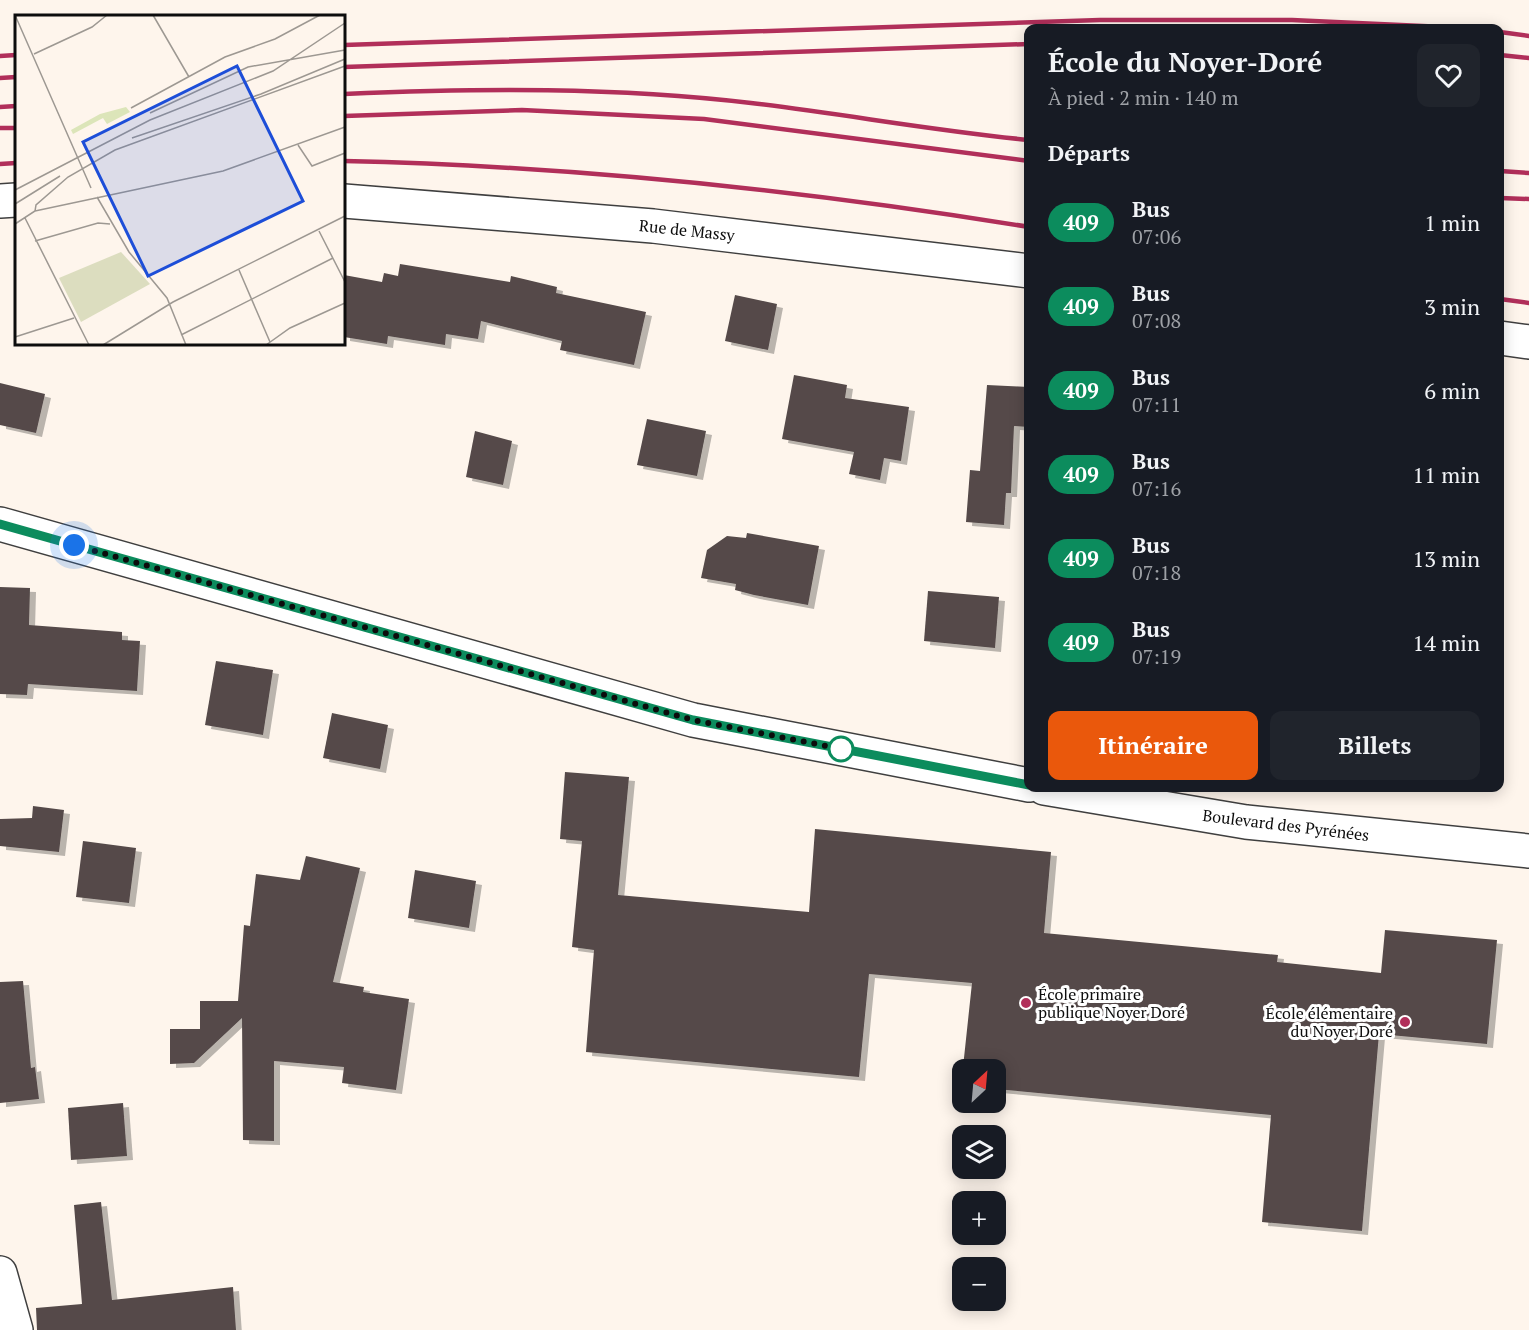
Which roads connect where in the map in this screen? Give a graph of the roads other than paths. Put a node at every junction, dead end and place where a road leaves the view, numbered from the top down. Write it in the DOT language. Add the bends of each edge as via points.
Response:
graph roads {
  1 [pos="15,200"];
  2 [pos="0,201"];
  3 [pos="345,201"];
  4 [pos="1024,270"];
  5 [pos="1504,339"];
  6 [pos="1529,342"];
  7 [pos="0,525"];
  8 [pos="1024,784"];
  9 [pos="1068,792"];
  10 [pos="1529,851"];
  11 [pos="0,1274"];
  12 [pos="16,1330"];
  1 -- 2 [label="street"];
  3 -- 4 [label="street, Rue de Massy" via="653,226"];
  5 -- 6 [label="street"];
  7 -- 8 [label="street" via="693,720"];
  9 -- 10 [label="street, Boulevard des Pyrénées" via="1246,822"];
  11 -- 12 [label="street"];
}
